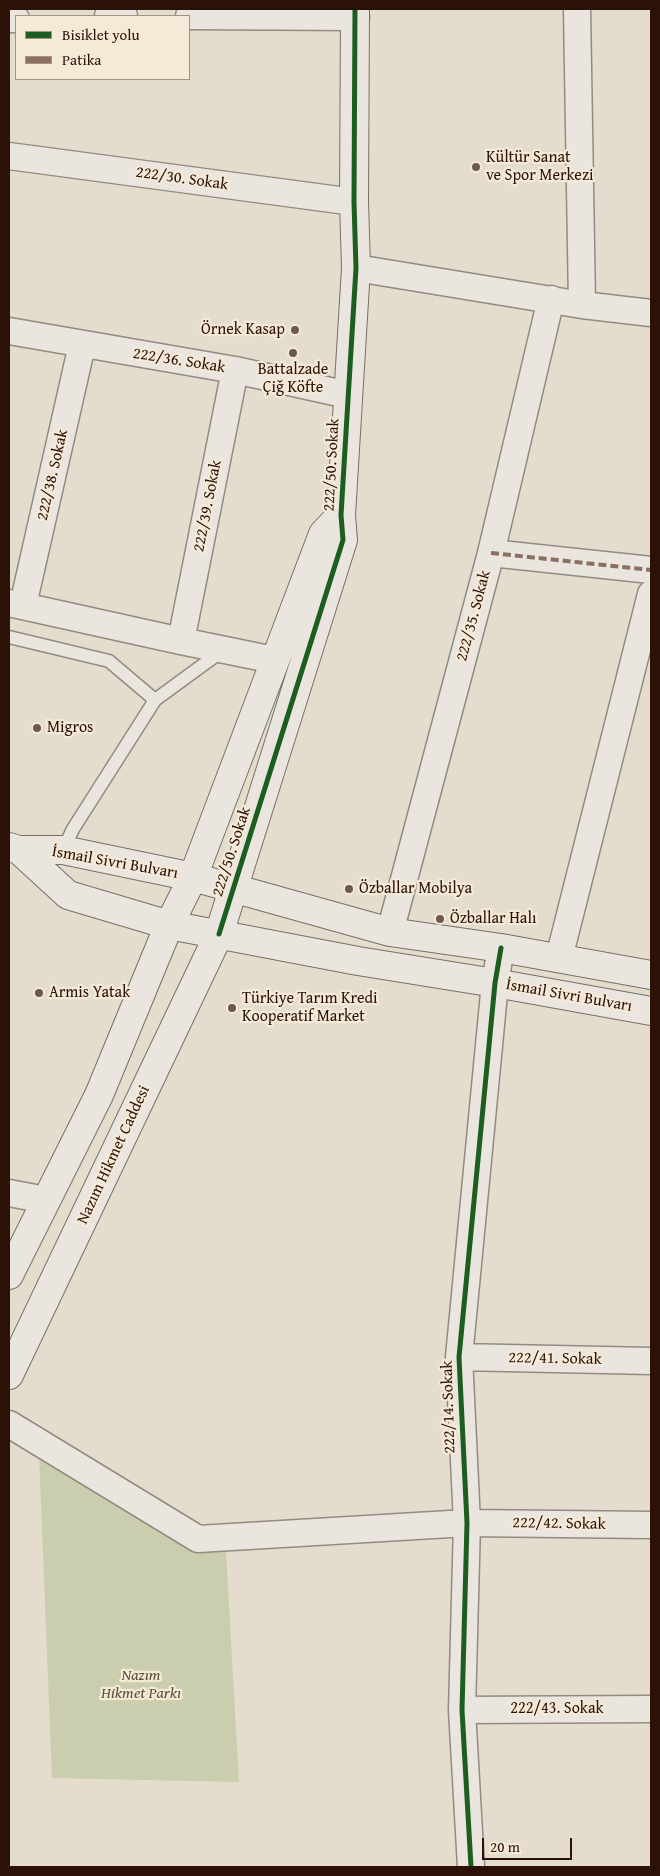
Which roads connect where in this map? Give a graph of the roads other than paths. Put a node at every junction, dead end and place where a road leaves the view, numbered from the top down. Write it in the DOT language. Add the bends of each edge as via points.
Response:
graph roads {
  1 [pos="577,9"];
  2 [pos="355,13"];
  3 [pos="190,16"];
  4 [pos="9,156"];
  5 [pos="354,202"];
  6 [pos="356,268"];
  7 [pos="551,299"];
  8 [pos="582,305"];
  9 [pos="651,313"];
  10 [pos="9,331"];
  11 [pos="82,345"];
  12 [pos="235,370"];
  13 [pos="348,395"];
  14 [pos="341,515"];
  15 [pos="491,553"];
  16 [pos="651,570"];
  17 [pos="651,594"];
  18 [pos="16,604"];
  19 [pos="9,637"];
  20 [pos="181,641"];
  21 [pos="224,650"];
  22 [pos="274,660"];
  23 [pos="155,700"];
  24 [pos="14,849"];
  25 [pos="63,850"];
  26 [pos="193,877"];
  27 [pos="234,889"];
  28 [pos="169,925"];
  29 [pos="390,932"];
  30 [pos="219,934"];
  31 [pos="501,948"];
  32 [pos="559,958"];
  33 [pos="651,975"];
  34 [pos="495,983"];
  35 [pos="651,1011"];
  36 [pos="9,1193"];
  37 [pos="46,1200"];
  38 [pos="9,1275"];
  39 [pos="459,1357"];
  40 [pos="651,1361"];
  41 [pos="9,1376"];
  42 [pos="9,1424"];
  43 [pos="467,1524"];
  44 [pos="651,1525"];
  45 [pos="651,1709"];
  46 [pos="462,1710"];
  47 [pos="471,1867"];
  1 -- 8 [label="street"];
  2 -- 3 [label="street"];
  2 -- 5 [label="main road, 222/50. Sokak"];
  4 -- 5 [label="street, 222/30. Sokak"];
  5 -- 6 [label="main road, 222/50. Sokak"];
  6 -- 7 [label="street"];
  6 -- 13 [label="main road, 222/50. Sokak"];
  7 -- 8 [label="street"];
  7 -- 15 [label="street, 222/35. Sokak"];
  8 -- 9 [label="street"];
  10 -- 11 [label="street, 222/36. Sokak"];
  11 -- 12 [label="street, 222/36. Sokak"];
  11 -- 18 [label="street, 222/38. Sokak"];
  12 -- 13 [label="street, 222/36. Sokak"];
  12 -- 20 [label="street, 222/39. Sokak"];
  13 -- 14 [label="main road, 222/50. Sokak"];
  14 -- 22 [label="main road, 222/50. Sokak" via="323,534"];
  14 -- 27 [label="main road, 222/50. Sokak" via="343,540"];
  15 -- 16 [label="street"];
  15 -- 29 [label="street, 222/35. Sokak"];
  17 -- 32 [label="street"];
  18 -- 20 [label="street, 222/38. Sokak"];
  19 -- 23 [label="lane" via="109,661"];
  20 -- 21 [label="street, 222/38. Sokak"];
  21 -- 22 [label="street, 222/38. Sokak"];
  21 -- 23 [label="lane"];
  22 -- 26 [label="main road, 222/50. Sokak"];
  23 -- 25 [label="lane"];
  24 -- 25 [label="main road, İsmail Sivri Bulvarı"];
  24 -- 28 [label="main road, İsmail Sivri Bulvarı" via="68,895"];
  25 -- 26 [label="main road, İsmail Sivri Bulvarı"];
  26 -- 27 [label="main road, İsmail Sivri Bulvarı"];
  26 -- 28 [label="main road, 222/50. Sokak"];
  27 -- 29 [label="main road, İsmail Sivri Bulvarı"];
  27 -- 30 [label="main road, 222/50. Sokak"];
  28 -- 30 [label="main road, İsmail Sivri Bulvarı"];
  28 -- 37 [label="main road" via="100,1095"];
  29 -- 31 [label="main road, İsmail Sivri Bulvarı"];
  30 -- 34 [label="main road, İsmail Sivri Bulvarı"];
  30 -- 41 [label="main road, Nazım Hikmet Caddesi"];
  31 -- 32 [label="main road, İsmail Sivri Bulvarı"];
  31 -- 34 [label="street, 222/14. Sokak"];
  32 -- 33 [label="main road, İsmail Sivri Bulvarı"];
  34 -- 35 [label="main road, İsmail Sivri Bulvarı"];
  34 -- 39 [label="street, 222/14. Sokak"];
  36 -- 37 [label="street"];
  37 -- 38 [label="main road"];
  39 -- 40 [label="street, 222/41. Sokak"];
  39 -- 43 [label="street, 222/14. Sokak"];
  42 -- 43 [label="street, 222/42. Sokak" via="198,1539"];
  43 -- 44 [label="street, 222/42. Sokak"];
  43 -- 46 [label="street, 222/14. Sokak"];
  45 -- 46 [label="street, 222/43. Sokak"];
  46 -- 47 [label="street, 222/14. Sokak"];
}
